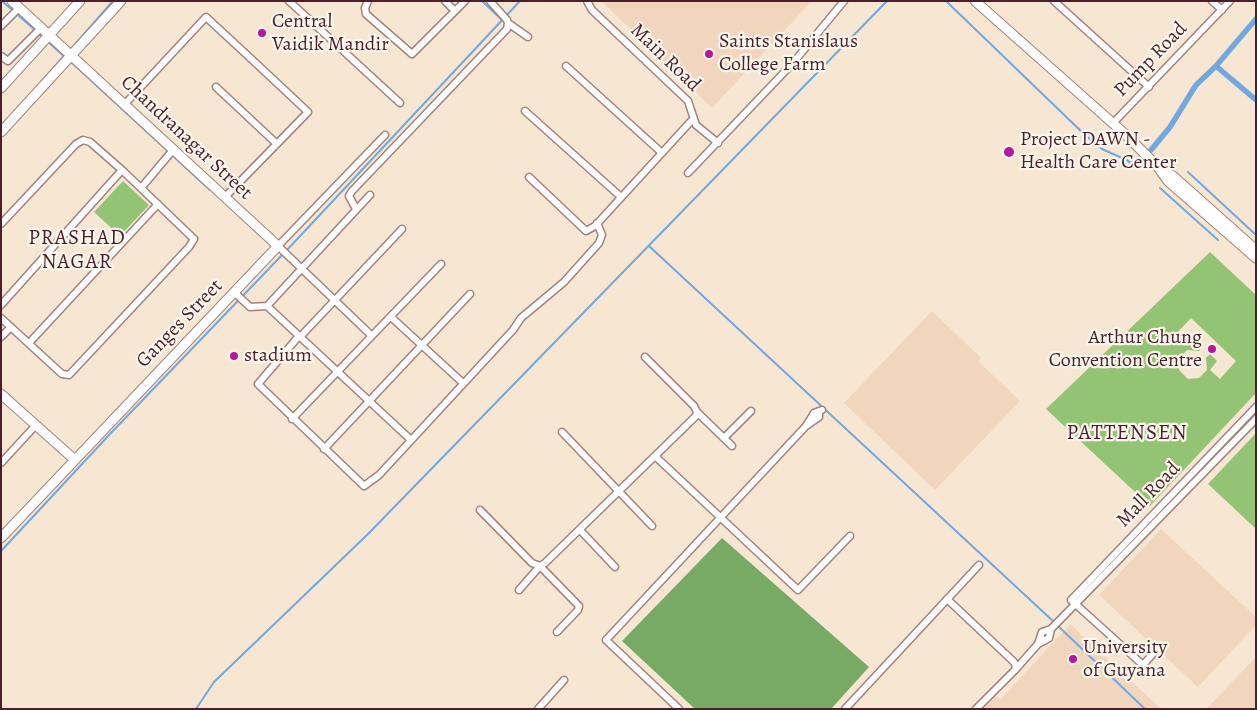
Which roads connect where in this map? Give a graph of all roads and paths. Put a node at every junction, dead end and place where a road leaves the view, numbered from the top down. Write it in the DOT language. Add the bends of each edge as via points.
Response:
graph roads {
  1 [pos="80,1"];
  2 [pos="120,1"];
  3 [pos="289,1"];
  4 [pos="368,1"];
  5 [pos="445,1"];
  6 [pos="465,1"];
  7 [pos="490,1"];
  8 [pos="505,1"];
  9 [pos="587,1"];
  10 [pos="844,1"];
  11 [pos="975,1"];
  12 [pos="984,1"];
  13 [pos="1054,1"];
  14 [pos="1212,1"];
  15 [pos="1230,1"];
  16 [pos="15,5"];
  17 [pos="500,10"];
  18 [pos="1222,10"];
  19 [pos="455,11"];
  20 [pos="507,22"];
  21 [pos="1,26"];
  22 [pos="37,32"];
  23 [pos="48,36"];
  24 [pos="528,37"];
  25 [pos="1,56"];
  26 [pos="68,56"];
  27 [pos="566,66"];
  28 [pos="216,87"];
  29 [pos="1149,87"];
  30 [pos="1,88"];
  31 [pos="400,103"];
  32 [pos="124,104"];
  33 [pos="525,111"];
  34 [pos="693,119"];
  35 [pos="1116,120"];
  36 [pos="1,132"];
  37 [pos="385,135"];
  38 [pos="1126,136"];
  39 [pos="277,144"];
  40 [pos="718,144"];
  41 [pos="171,153"];
  42 [pos="662,153"];
  43 [pos="1156,165"];
  44 [pos="122,170"];
  45 [pos="688,173"];
  46 [pos="529,177"];
  47 [pos="141,188"];
  48 [pos="370,195"];
  49 [pos="621,196"];
  50 [pos="225,198"];
  51 [pos="158,204"];
  52 [pos="356,209"];
  53 [pos="597,223"];
  54 [pos="1,224"];
  55 [pos="402,229"];
  56 [pos="1256,250"];
  57 [pos="283,251"];
  58 [pos="1256,258"];
  59 [pos="441,264"];
  60 [pos="302,269"];
  61 [pos="470,294"];
  62 [pos="239,296"];
  63 [pos="335,301"];
  64 [pos="1,305"];
  65 [pos="266,306"];
  66 [pos="391,317"];
  67 [pos="1,318"];
  68 [pos="11,327"];
  69 [pos="300,336"];
  70 [pos="372,336"];
  71 [pos="1,337"];
  72 [pos="29,343"];
  73 [pos="421,344"];
  74 [pos="645,357"];
  75 [pos="337,372"];
  76 [pos="463,383"];
  77 [pos="1,394"];
  78 [pos="369,401"];
  79 [pos="1256,407"];
  80 [pos="751,411"];
  81 [pos="821,411"];
  82 [pos="697,412"];
  83 [pos="1256,418"];
  84 [pos="292,419"];
  85 [pos="36,425"];
  86 [pos="562,432"];
  87 [pos="725,437"];
  88 [pos="411,440"];
  89 [pos="732,446"];
  90 [pos="324,450"];
  91 [pos="656,457"];
  92 [pos="75,460"];
  93 [pos="1,463"];
  94 [pos="619,492"];
  95 [pos="480,510"];
  96 [pos="721,517"];
  97 [pos="652,526"];
  98 [pos="580,530"];
  99 [pos="850,536"];
  100 [pos="1,538"];
  101 [pos="979,565"];
  102 [pos="540,566"];
  103 [pos="614,567"];
  104 [pos="519,590"];
  105 [pos="947,599"];
  106 [pos="1073,602"];
  107 [pos="557,632"];
  108 [pos="1158,648"];
  109 [pos="1015,670"];
  110 [pos="564,680"];
  111 [pos="538,709"];
  112 [pos="679,709"];
  113 [pos="845,709"];
  114 [pos="976,709"];
  1 -- 23 [label="street"];
  2 -- 26 [label="street"];
  3 -- 31 [label="street"];
  4 -- 19 [label="street" via="366,14 412,54"];
  5 -- 19 [label="street"];
  6 -- 19 [label="street"];
  7 -- 17 [label="street"];
  8 -- 17 [label="street"];
  9 -- 34 [label="street, Main Road" via="592,10 688,101"];
  10 -- 40 [label="street" via="794,63"];
  11 -- 38 [label="street"];
  12 -- 35 [label="street"];
  13 -- 29 [label="street"];
  14 -- 18 [label="street"];
  15 -- 18 [label="street, Pump Road"];
  16 -- 21 [label="street" via="12,15"];
  16 -- 22 [label="street, Chandranagar Street"];
  17 -- 20 [label="street"];
  18 -- 29 [label="street, Pump Road"];
  20 -- 24 [label="street"];
  20 -- 52 [label="street" via="504,32 352,191 349,196"];
  22 -- 23 [label="street, Chandranagar Street"];
  22 -- 25 [label="street" via="8,61"];
  23 -- 26 [label="street, Chandranagar Street"];
  23 -- 30 [label="street"];
  26 -- 32 [label="street, Chandranagar Street"];
  26 -- 36 [label="street"];
  27 -- 42 [label="street"];
  28 -- 39 [label="street"];
  29 -- 35 [label="street, Pump Road"];
  32 -- 39 [label="street" via="206,17 308,112"];
  32 -- 41 [label="street, Chandranagar Street"];
  33 -- 49 [label="street"];
  34 -- 40 [label="street"];
  34 -- 42 [label="street"];
  35 -- 38 [label="street"];
  37 -- 57 [label="street, Ganges Street"];
  38 -- 43 [label="street"];
  39 -- 50 [label="street"];
  40 -- 45 [label="street"];
  41 -- 47 [label="street"];
  41 -- 50 [label="street, Chandranagar Street"];
  42 -- 49 [label="street"];
  43 -- 56 [label="street" via="1173,176"];
  43 -- 58 [label="street" via="1168,181"];
  44 -- 47 [label="street"];
  44 -- 54 [label="street" via="90,142 83,140"];
  44 -- 64 [label="street"];
  46 -- 53 [label="street" via="586,231"];
  47 -- 51 [label="street"];
  48 -- 52 [label="street"];
  49 -- 53 [label="street"];
  50 -- 57 [label="street, Chandranagar Street"];
  51 -- 72 [label="street"];
  51 -- 72 [label="street" via="194,239 80,365 65,375"];
  52 -- 60 [label="street"];
  53 -- 76 [label="street" via="602,235 599,243 564,282 521,318"];
  55 -- 63 [label="street"];
  57 -- 60 [label="street"];
  57 -- 62 [label="street, Ganges Street"];
  59 -- 66 [label="street"];
  60 -- 63 [label="street"];
  60 -- 65 [label="street"];
  61 -- 73 [label="street"];
  62 -- 65 [label="street" via="250,307"];
  62 -- 92 [label="street, Ganges Street"];
  63 -- 69 [label="street"];
  63 -- 70 [label="street"];
  65 -- 69 [label="street"];
  66 -- 70 [label="street"];
  66 -- 73 [label="street"];
  67 -- 68 [label="street"];
  68 -- 71 [label="street"];
  68 -- 72 [label="street"];
  69 -- 75 [label="street"];
  69 -- 84 [label="street" via="258,384"];
  70 -- 75 [label="street"];
  73 -- 76 [label="street"];
  73 -- 78 [label="street"];
  74 -- 82 [label="street"];
  75 -- 78 [label="street"];
  75 -- 84 [label="street"];
  76 -- 88 [label="street"];
  77 -- 85 [label="street"];
  78 -- 88 [label="street"];
  78 -- 90 [label="street"];
  79 -- 106 [label="street, Mall Road"];
  80 -- 87 [label="street"];
  81 -- 96 [label="street" via="819,417 806,426"];
  82 -- 87 [label="street"];
  82 -- 91 [label="street"];
  83 -- 106 [label="street, Mall Road"];
  84 -- 90 [label="street"];
  85 -- 92 [label="street"];
  85 -- 93 [label="street"];
  86 -- 94 [label="street"];
  87 -- 89 [label="street"];
  88 -- 90 [label="street" via="364,486"];
  91 -- 94 [label="street"];
  91 -- 96 [label="street"];
  92 -- 100 [label="street, Ganges Street"];
  94 -- 97 [label="street"];
  94 -- 98 [label="street"];
  95 -- 102 [label="street" via="532,562"];
  96 -- 99 [label="street" via="798,590"];
  96 -- 112 [label="street" via="606,640"];
  98 -- 102 [label="street"];
  98 -- 103 [label="street"];
  101 -- 105 [label="street"];
  102 -- 104 [label="street"];
  102 -- 107 [label="street" via="579,606"];
  105 -- 109 [label="street" via="1014,662"];
  105 -- 113 [label="street"];
  106 -- 108 [label="street" via="1143,665"];
  106 -- 109 [label="street" via="1049,638 1038,644"];
  109 -- 114 [label="street"];
  110 -- 111 [label="street"];
}
